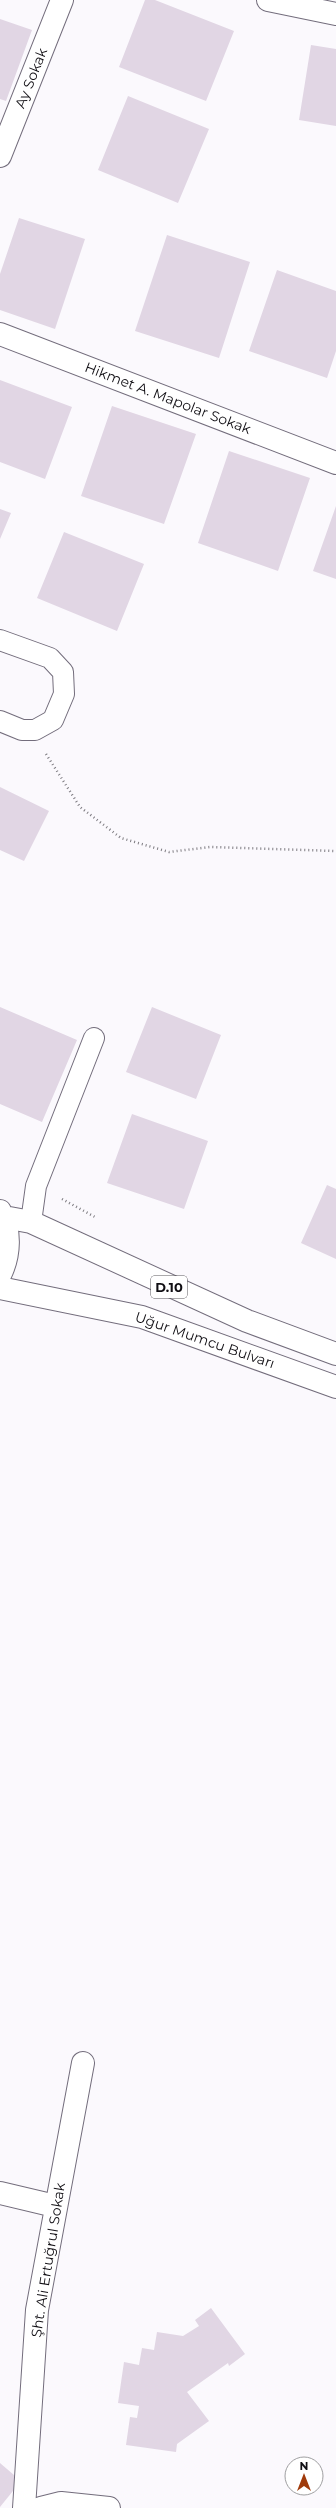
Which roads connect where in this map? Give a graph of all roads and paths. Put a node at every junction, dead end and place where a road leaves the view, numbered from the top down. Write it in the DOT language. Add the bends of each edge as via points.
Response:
graph roads {
  1 [pos="62,0"];
  2 [pos="268,0"];
  3 [pos="336,14"];
  4 [pos="0,156"];
  5 [pos="0,334"];
  6 [pos="336,462"];
  7 [pos="0,640"];
  8 [pos="0,721"];
  9 [pos="35,730"];
  10 [pos="336,851"];
  11 [pos="94,1038"];
  12 [pos="2,1214"];
  13 [pos="31,1222"];
  14 [pos="0,1275"];
  15 [pos="0,1288"];
  16 [pos="336,1354"];
  17 [pos="336,1387"];
  18 [pos="83,2063"];
  19 [pos="0,2193"];
  20 [pos="55,2206"];
  21 [pos="24,2508"];
  22 [pos="41,2508"];
  23 [pos="109,2508"];
  1 -- 4 [label="street, Ay Sokak"];
  2 -- 3 [label="street"];
  5 -- 6 [label="street, Hikmet A. Mapolar Sokak"];
  7 -- 9 [label="lane" via="50,658 63,672 64,694 53,720"];
  8 -- 9 [label="lane" via="22,730"];
  9 -- 10 [label="path" via="52,766 80,807 122,838 169,852 210,847"];
  11 -- 13 [label="lane" via="36,1186"];
  12 -- 13 [label="street, D.10"];
  12 -- 14 [label="street, D.10" via="9,1243"];
  13 -- 16 [label="street, D.10" via="247,1321"];
  15 -- 17 [label="street, Uğur Mumcu Bulvarı / D.10" via="142,1317"];
  18 -- 20 [label="street, Şht. Ali Ertuğrul Sokak"];
  19 -- 20 [label="street"];
  20 -- 21 [label="street, Şht. Ali Ertuğrul Sokak" via="37,2310"];
  22 -- 23 [label="street" via="61,2503"];
}
